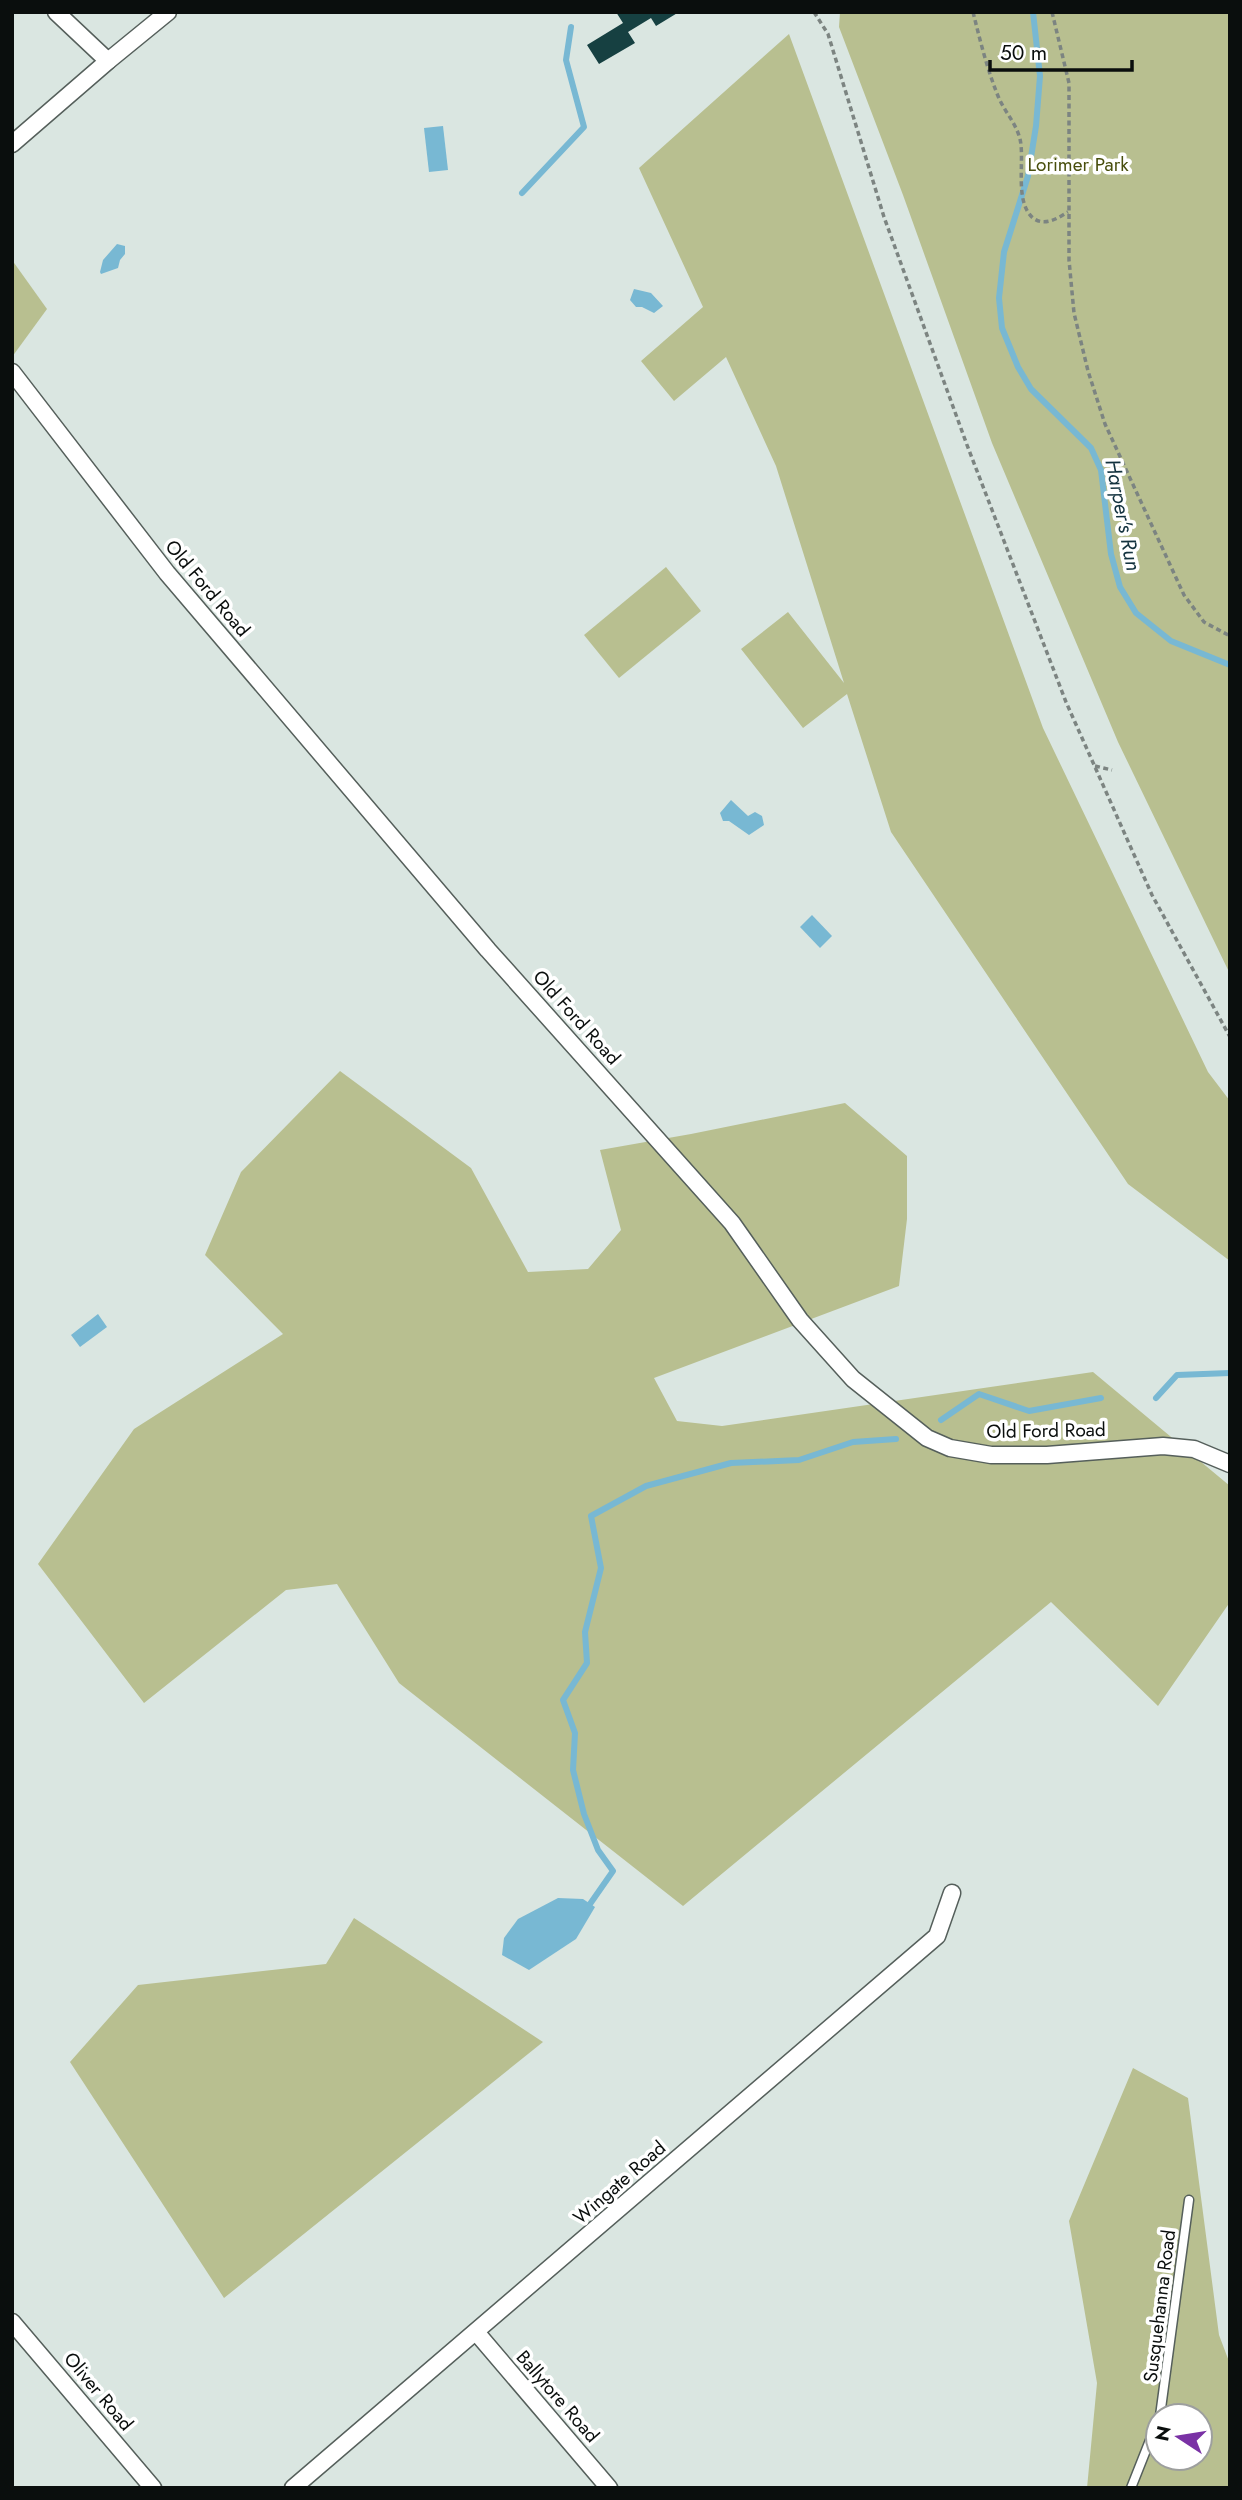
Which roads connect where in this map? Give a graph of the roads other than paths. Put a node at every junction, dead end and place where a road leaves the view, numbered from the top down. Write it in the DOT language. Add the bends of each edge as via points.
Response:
graph roads {
  1 [pos="56,12"];
  2 [pos="168,12"];
  3 [pos="108,61"];
  4 [pos="12,144"];
  5 [pos="12,372"];
  6 [pos="1230,1464"];
  7 [pos="952,1893"];
  8 [pos="1189,2200"];
  9 [pos="12,2322"];
  10 [pos="476,2332"];
  11 [pos="1161,2402"];
  12 [pos="1144,2456"];
  13 [pos="153,2488"];
  14 [pos="293,2488"];
  15 [pos="609,2488"];
  16 [pos="1131,2488"];
  1 -- 3 [label="street"];
  2 -- 3 [label="street"];
  3 -- 4 [label="street"];
  5 -- 6 [label="street, Old Ford Road" via="167,573 488,950 733,1223 800,1320 853,1380 927,1438 950,1448 991,1455 1047,1455 1163,1446 1194,1449"];
  7 -- 10 [label="street, Wingate Road" via="937,1936"];
  8 -- 11 [label="lane, Susquehanna Road"];
  9 -- 13 [label="street, Oliver Road"];
  10 -- 14 [label="street, Wingate Road"];
  10 -- 15 [label="street, Ballytore Road"];
  12 -- 16 [label="lane, Susquehanna Road"];
}
